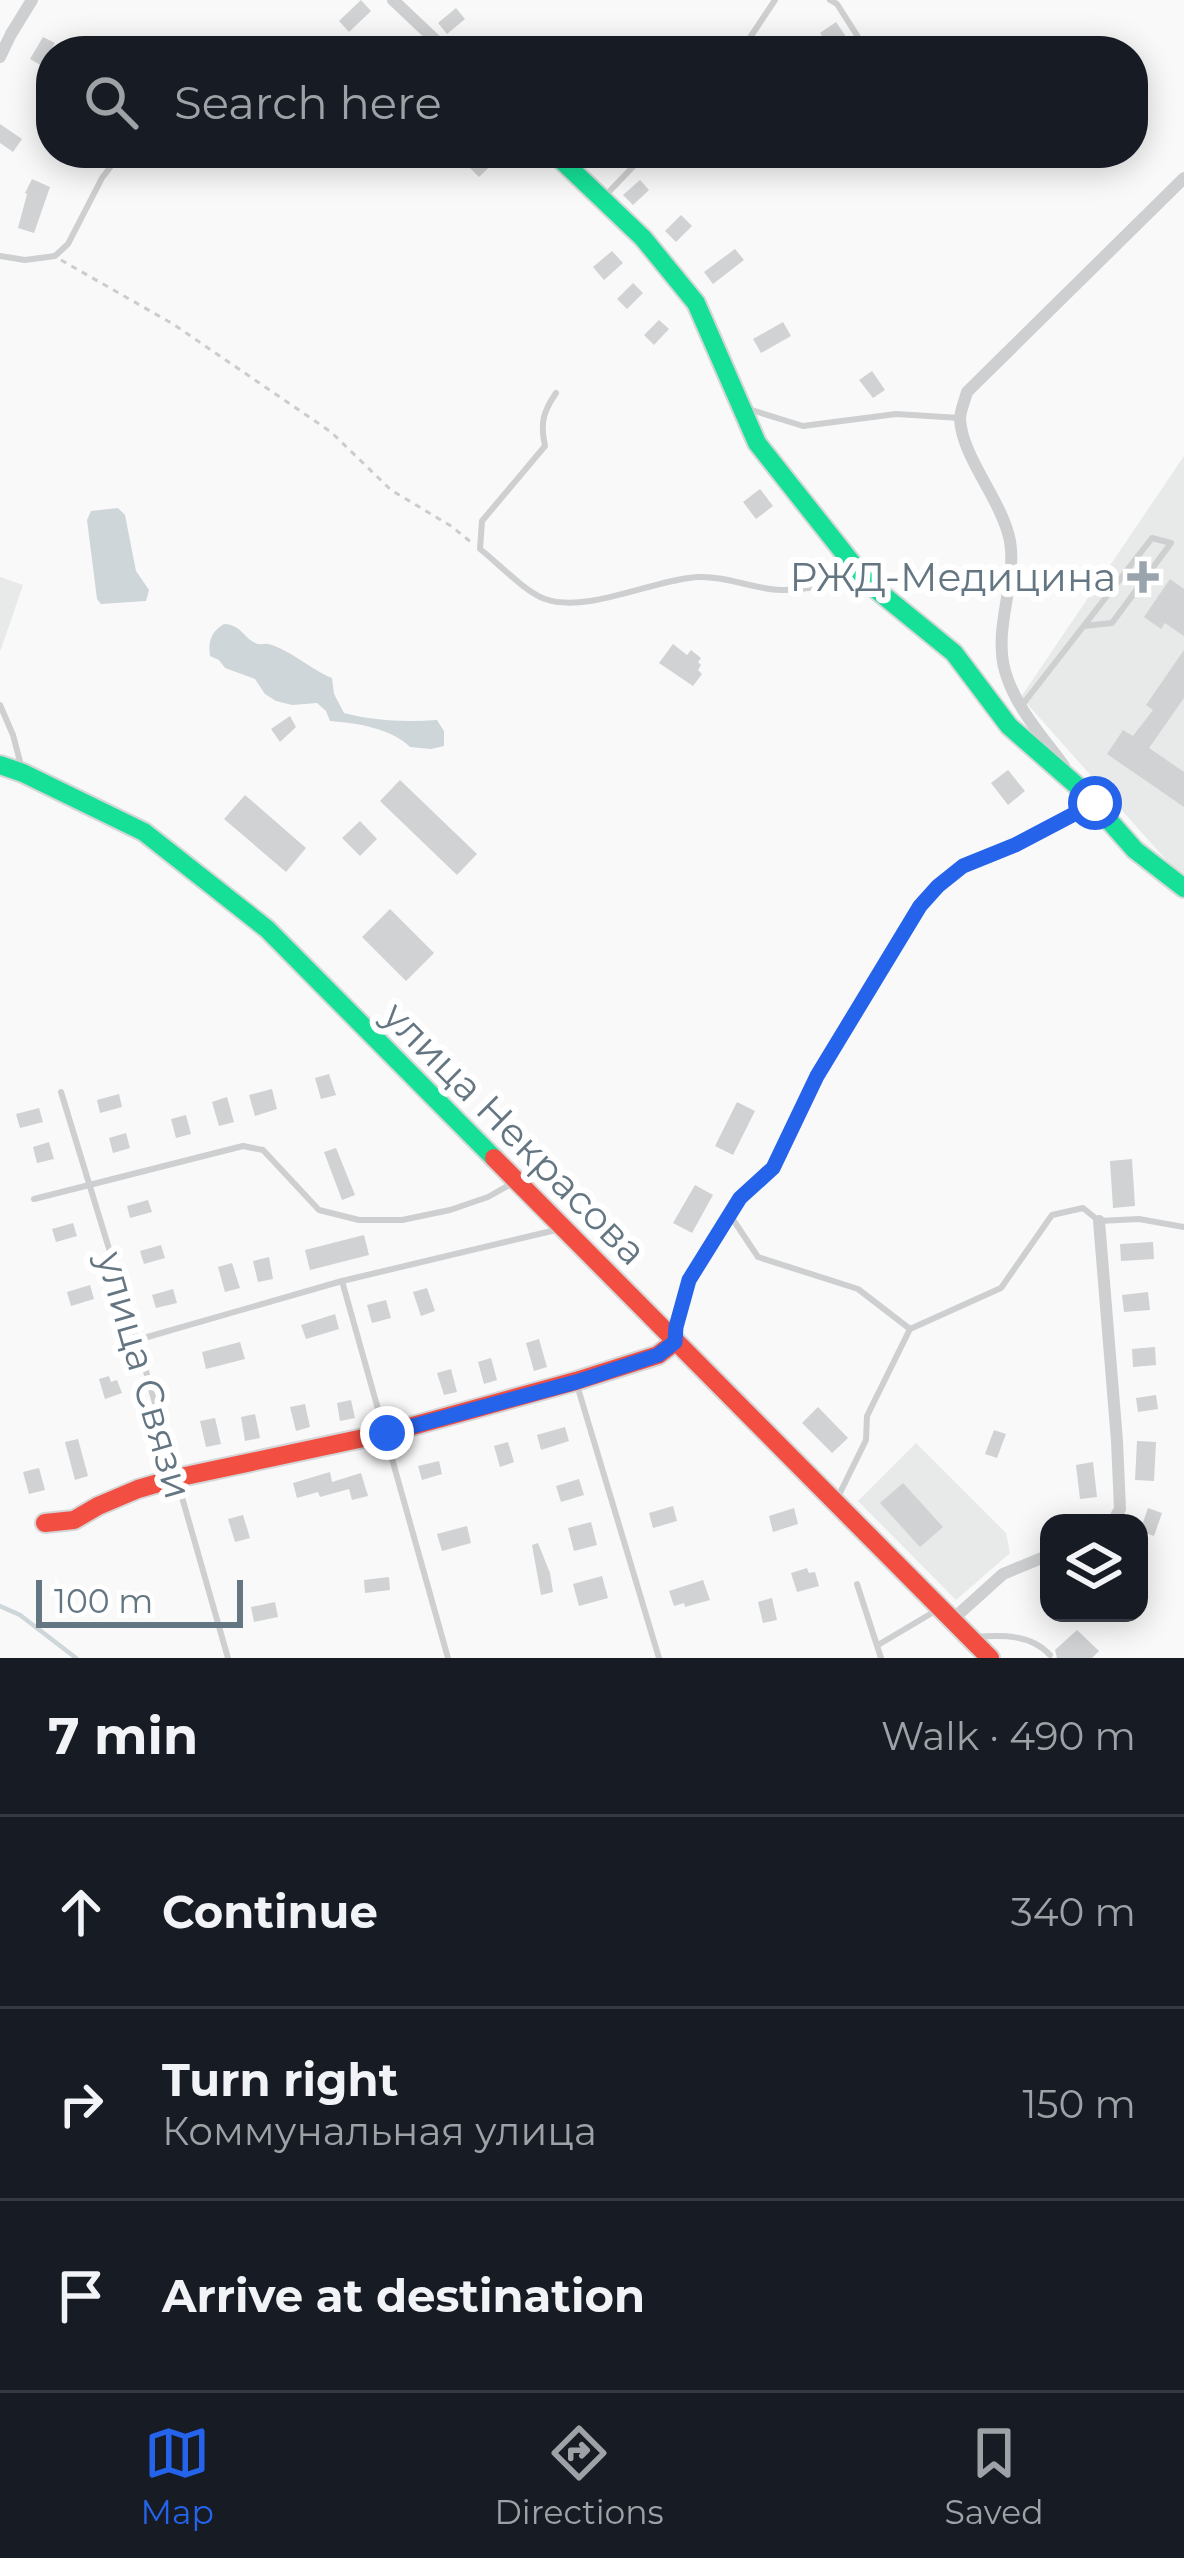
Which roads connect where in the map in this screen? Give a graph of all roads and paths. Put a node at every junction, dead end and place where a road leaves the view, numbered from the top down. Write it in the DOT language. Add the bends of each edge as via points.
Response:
graph roads {
  1 [pos="32,0"];
  2 [pos="393,0"];
  3 [pos="775,0"];
  4 [pos="830,0"];
  5 [pos="431,36"];
  6 [pos="751,36"];
  7 [pos="857,36"];
  8 [pos="0,57"];
  9 [pos="110,168"];
  10 [pos="570,168"];
  11 [pos="632,168"];
  12 [pos="1184,178"];
  13 [pos="602,199"];
  14 [pos="0,256"];
  15 [pos="55,256"];
  16 [pos="556,393"];
  17 [pos="742,407"];
  18 [pos="960,418"];
  19 [pos="480,548"];
  20 [pos="867,582"];
  21 [pos="1084,626"];
  22 [pos="0,705"];
  23 [pos="1021,707"];
  24 [pos="0,765"];
  25 [pos="23,773"];
  26 [pos="1089,797"];
  27 [pos="1184,888"];
  28 [pos="61,1092"];
  29 [pos="518,1180"];
  30 [pos="88,1184"];
  31 [pos="34,1199"];
  32 [pos="730,1215"];
  33 [pos="1100,1221"];
  34 [pos="1184,1227"];
  35 [pos="563,1228"];
  36 [pos="342,1281"];
  37 [pos="910,1329"];
  38 [pos="136,1340"];
  39 [pos="675,1342"];
  40 [pos="576,1382"];
  41 [pos="387,1433"];
  42 [pos="176,1478"];
  43 [pos="835,1502"];
  44 [pos="1117,1514"];
  45 [pos="45,1523"];
  46 [pos="1040,1560"];
  47 [pos="857,1584"];
  48 [pos="946,1614"];
  49 [pos="969,1638"];
  50 [pos="878,1645"];
  51 [pos="1049,1655"];
  52 [pos="228,1658"];
  53 [pos="448,1658"];
  54 [pos="659,1658"];
  55 [pos="881,1658"];
  56 [pos="990,1658"];
  1 -- 8 [label="street"];
  2 -- 5 [label="street"];
  3 -- 6 [label="lane"];
  4 -- 7 [label="lane"];
  9 -- 15 [label="lane"];
  10 -- 13 [label="street"];
  11 -- 13 [label="lane"];
  12 -- 18 [label="street" via="967,392"];
  13 -- 17 [label="street" via="696,303"];
  14 -- 15 [label="lane"];
  15 -- 19 [label="path" via="173,324 331,432 391,490"];
  16 -- 19 [label="lane" via="543,412 545,446 482,521"];
  17 -- 18 [label="lane" via="803,426 896,414"];
  17 -- 20 [label="street" via="757,443"];
  18 -- 23 [label="street" via="1006,523 1002,645"];
  19 -- 20 [label="lane" via="541,598 563,603 696,577 782,590"];
  20 -- 26 [label="street" via="954,653 1009,726"];
  21 -- 21 [label="lane" via="1152,538 1171,543 1112,622"];
  21 -- 23 [label="lane"];
  22 -- 25 [label="lane"];
  23 -- 26 [label="street"];
  24 -- 25 [label="street, улица Некрасова"];
  25 -- 29 [label="street, улица Некрасова" via="144,832 267,929"];
  26 -- 27 [label="street"];
  26 -- 32 [label="lane" via="1015,845 963,866 920,906 817,1076 773,1168"];
  28 -- 30 [label="lane, улица Связи"];
  29 -- 30 [label="lane" via="488,1197 402,1220 319,1210 263,1150 243,1146"];
  29 -- 35 [label="street, улица Некрасова"];
  30 -- 31 [label="lane"];
  30 -- 38 [label="lane, улица Связи"];
  32 -- 37 [label="lane" via="758,1257 858,1288"];
  32 -- 39 [label="lane" via="689,1280"];
  33 -- 34 [label="lane"];
  33 -- 37 [label="lane" via="1083,1208 1052,1215 1000,1288"];
  33 -- 44 [label="street"];
  35 -- 36 [label="lane"];
  35 -- 39 [label="street, улица Некрасова"];
  36 -- 38 [label="lane"];
  36 -- 41 [label="lane"];
  37 -- 43 [label="lane"];
  38 -- 42 [label="lane, улица Связи"];
  39 -- 40 [label="street"];
  39 -- 43 [label="street, улица Некрасова"];
  40 -- 41 [label="street"];
  40 -- 54 [label="lane"];
  41 -- 42 [label="street"];
  41 -- 53 [label="lane"];
  42 -- 45 [label="street" via="74,1520"];
  42 -- 52 [label="lane, улица Связи"];
  43 -- 48 [label="street, улица Некрасова"];
  46 -- 48 [label="street" via="1003,1574"];
  47 -- 50 [label="lane"];
  48 -- 49 [label="street, улица Некрасова"];
  48 -- 50 [label="lane"];
  49 -- 51 [label="lane" via="1038,1642"];
  49 -- 56 [label="street, улица Некрасова"];
  50 -- 55 [label="lane"];
}
